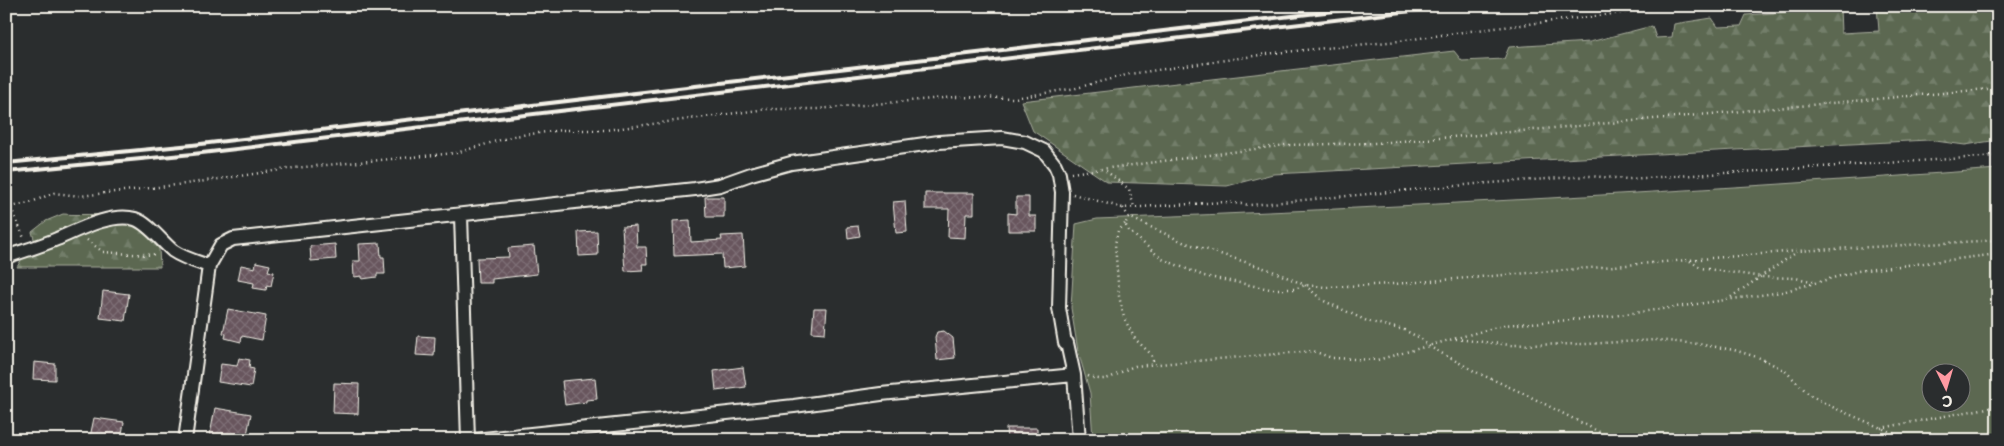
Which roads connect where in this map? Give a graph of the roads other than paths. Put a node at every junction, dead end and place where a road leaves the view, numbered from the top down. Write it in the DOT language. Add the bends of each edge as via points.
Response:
graph roads {
  1 [pos="462,214"];
  2 [pos="6,257"];
  3 [pos="209,266"];
  4 [pos="1074,375"];
  5 [pos="185,440"];
  6 [pos="468,440"];
  7 [pos="474,440"];
  8 [pos="1079,440"];
  1 -- 3 [label="street" via="234,239 221,245"];
  1 -- 4 [label="street" via="695,190 791,164 948,142 1002,138 1025,142 1044,151 1059,174 1062,192 1060,308"];
  1 -- 6 [label="street"];
  2 -- 3 [label="street" via="58,239 73,230 117,219 134,219 174,252"];
  3 -- 5 [label="street"];
  4 -- 7 [label="street"];
  4 -- 8 [label="street"];
}
